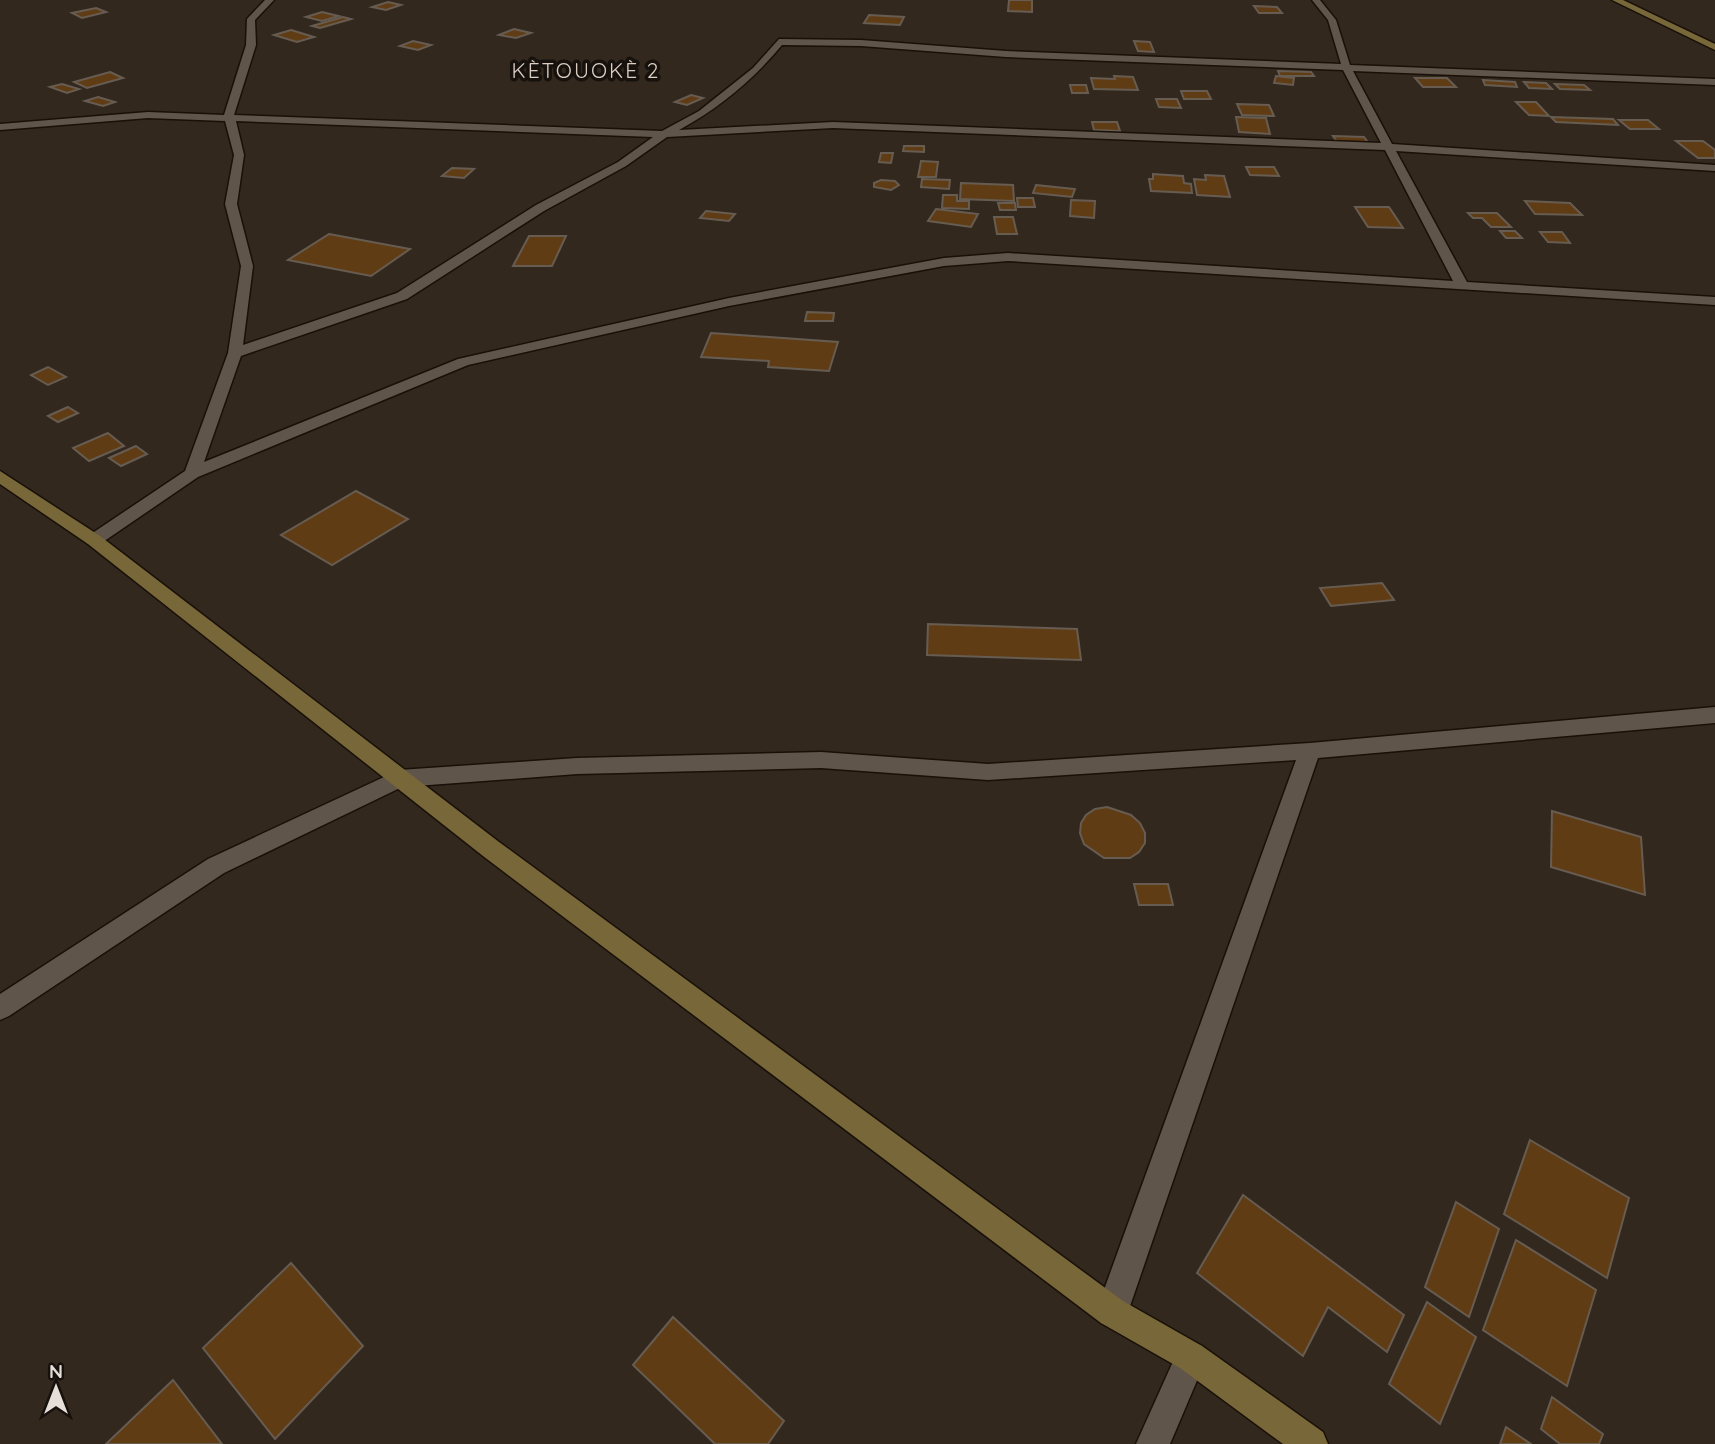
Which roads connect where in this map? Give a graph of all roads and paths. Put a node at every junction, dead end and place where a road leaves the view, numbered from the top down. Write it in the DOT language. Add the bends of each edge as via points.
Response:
graph roads {
  1 [pos="270,0"];
  2 [pos="1316,0"];
  3 [pos="1616,0"];
  4 [pos="1715,47"];
  5 [pos="1346,67"];
  6 [pos="1715,82"];
  7 [pos="229,116"];
  8 [pos="0,127"];
  9 [pos="664,134"];
  10 [pos="1390,147"];
  11 [pos="1715,168"];
  12 [pos="1463,287"];
  13 [pos="1715,301"];
  14 [pos="235,353"];
  15 [pos="192,473"];
  16 [pos="0,476"];
  17 [pos="94,540"];
  18 [pos="1715,716"];
  19 [pos="1310,751"];
  20 [pos="399,779"];
  21 [pos="1,1007"];
  22 [pos="1112,1312"];
  23 [pos="1191,1357"];
  24 [pos="1153,1444"];
  25 [pos="1311,1444"];
  1 -- 7 [label="street" via="251,19 251,45"];
  2 -- 5 [label="street" via="1332,20"];
  3 -- 4 [label="main road"];
  5 -- 6 [label="street"];
  5 -- 9 [label="street" via="779,42 756,71 703,113"];
  5 -- 10 [label="street"];
  7 -- 8 [label="street" via="148,115"];
  7 -- 9 [label="street" via="328,124"];
  7 -- 14 [label="street" via="239,155 231,204 247,266"];
  9 -- 10 [label="street" via="833,125"];
  9 -- 14 [label="street" via="402,296"];
  10 -- 11 [label="street"];
  10 -- 12 [label="street"];
  12 -- 13 [label="street"];
  12 -- 15 [label="street" via="1008,257 944,262 729,302 463,362"];
  14 -- 15 [label="street"];
  15 -- 17 [label="street"];
  16 -- 17 [label="main road"];
  17 -- 20 [label="main road"];
  18 -- 19 [label="street"];
  19 -- 20 [label="street" via="988,772 821,760 577,766"];
  19 -- 22 [label="street"];
  20 -- 21 [label="street" via="216,866"];
  20 -- 22 [label="main road"];
  22 -- 23 [label="main road"];
  23 -- 24 [label="street"];
  23 -- 25 [label="main road"];
}
